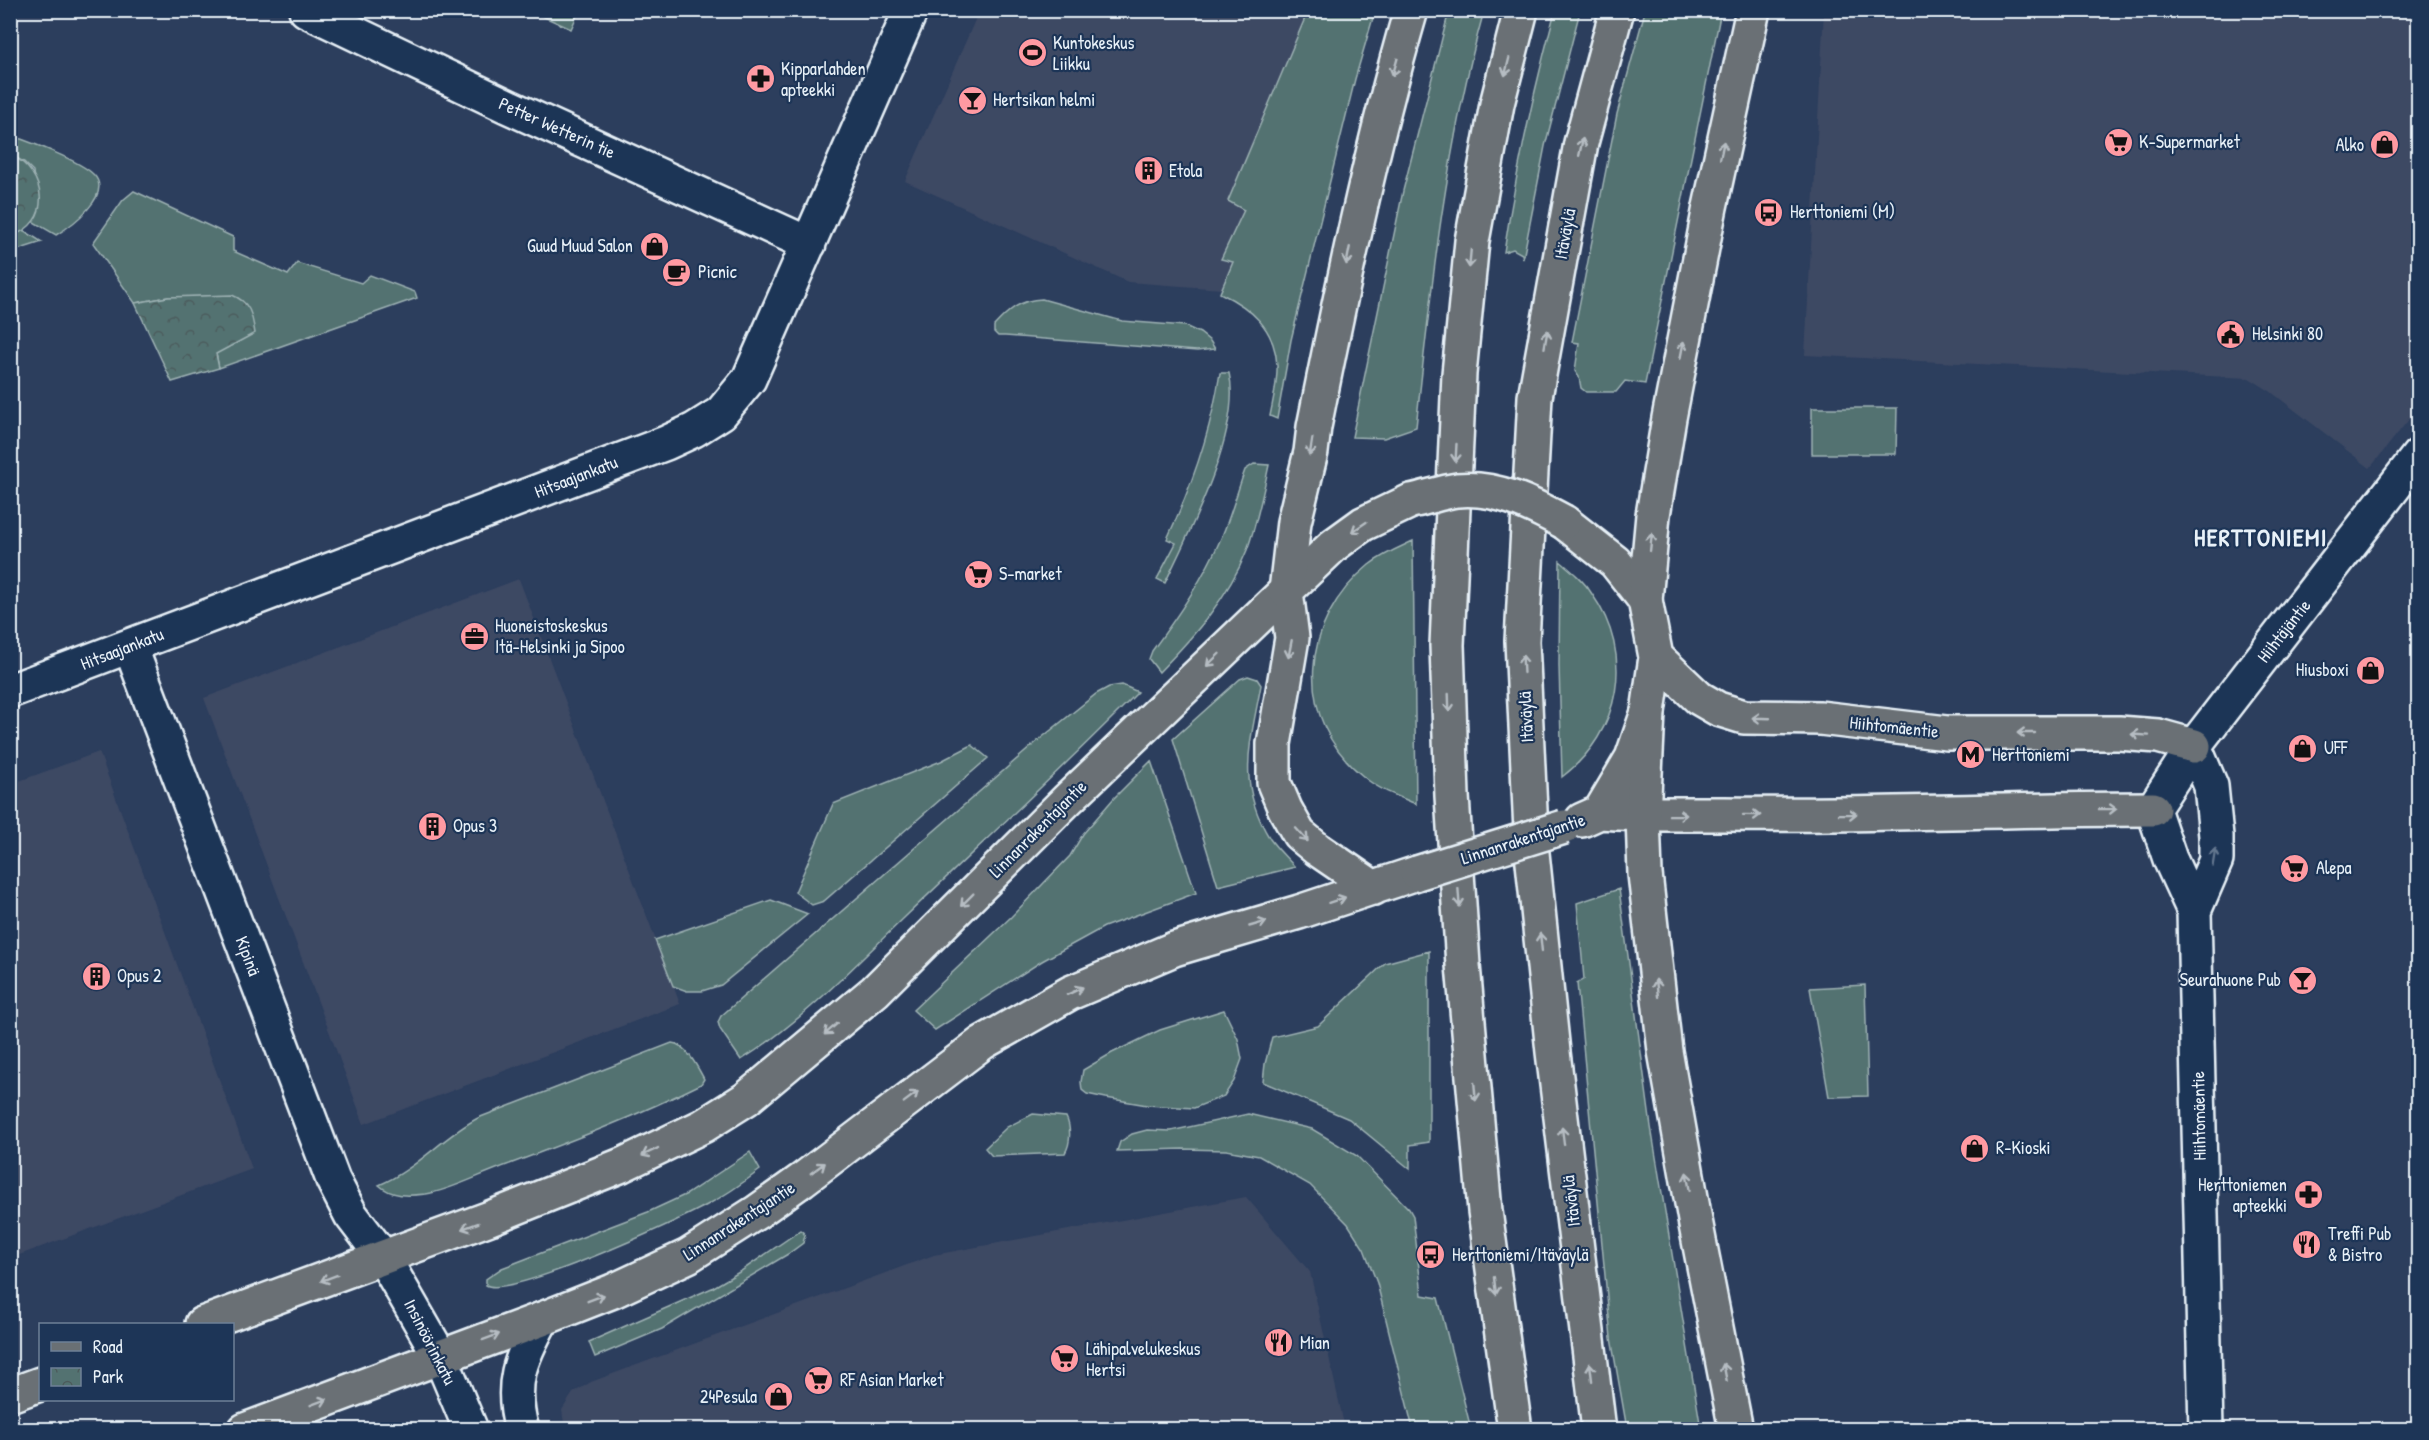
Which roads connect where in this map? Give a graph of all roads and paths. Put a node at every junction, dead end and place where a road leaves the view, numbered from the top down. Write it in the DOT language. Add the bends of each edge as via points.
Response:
graph roads {
  1 [pos="306,10"];
  2 [pos="911,10"];
  3 [pos="1411,10"];
  4 [pos="1521,10"];
  5 [pos="1617,10"];
  6 [pos="1753,10"];
  7 [pos="809,244"];
  8 [pos="2418,456"];
  9 [pos="1286,591"];
  10 [pos="1645,600"];
  11 [pos="130,646"];
  12 [pos="1656,657"];
  13 [pos="10,691"];
  14 [pos="1648,712"];
  15 [pos="2194,746"];
  16 [pos="2154,809"];
  17 [pos="1600,812"];
  18 [pos="1643,816"];
  19 [pos="1374,888"];
  20 [pos="2194,911"];
  21 [pos="384,1257"];
  22 [pos="542,1319"];
  23 [pos="205,1323"];
  24 [pos="440,1356"];
  25 [pos="39,1384"];
  26 [pos="10,1395"];
  27 [pos="245,1430"];
  28 [pos="471,1430"];
  29 [pos="522,1430"];
  30 [pos="1515,1430"];
  31 [pos="1599,1430"];
  32 [pos="1736,1430"];
  33 [pos="2206,1430"];
  1 -- 7 [label="street, Petter Wetterin tie"];
  2 -- 7 [label="street, Hitsaajankatu"];
  3 -- 9 [label="main road, one-way" via="1351,243 1294,522"];
  4 -- 30 [label="main road, one-way" via="1497,104 1472,241 1460,374 1446,645 1469,1035 1485,1211"];
  31 -- 5 [label="main road, Itäväylä, one-way" via="1532,853 1522,641 1536,397 1581,143"];
  10 -- 6 [label="main road, one-way" via="1653,515 1669,418"];
  7 -- 11 [label="street, Hitsaajankatu" via="749,379 720,413 694,430"];
  8 -- 15 [label="street, Hiihtäjäntie"];
  10 -- 9 [label="main road, Linnanrakentajantie, one-way, bridge" via="1615,562 1564,522 1526,501 1488,491 1457,490 1411,501 1363,524 1334,545"];
  9 -- 19 [label="main road, one-way" via="1292,638 1274,744 1274,783 1299,834"];
  9 -- 21 [label="main road, Linnanrakentajantie, one-way" via="875,991 746,1100 622,1166"];
  10 -- 12 [label="main road, Linnanrakentajantie"];
  11 -- 13 [label="street, Hitsaajankatu"];
  11 -- 21 [label="street, Kipinä" via="333,1180 351,1215"];
  12 -- 14 [label="main road, Linnanrakentajantie"];
  15 -- 12 [label="main road, Hiihtomäentie, one-way" via="2139,734 1947,733 1820,718 1744,717 1699,698"];
  14 -- 17 [label="main road, Linnanrakentajantie" via="1632,758"];
  14 -- 18 [label="main road"];
  15 -- 16 [label="street, Hiihtäjäntie"];
  20 -- 15 [label="street, Hiihtomäentie, one-way" via="2216,860 2211,786"];
  18 -- 16 [label="main road, one-way"];
  16 -- 20 [label="street, Hiihtomäentie" via="2170,859"];
  17 -- 18 [label="main road"];
  17 -- 19 [label="main road, Linnanrakentajantie, bridge"];
  32 -- 18 [label="main road, one-way" via="1665,1051 1647,904"];
  22 -- 19 [label="main road, Linnanrakentajantie, one-way" via="688,1256 784,1193 982,1043 1070,993 1174,949"];
  20 -- 33 [label="street, Hiihtomäentie"];
  21 -- 23 [label="main road, Linnanrakentajantie, one-way"];
  21 -- 24 [label="street, Insinöörinkatu"];
  24 -- 22 [label="main road, Linnanrakentajantie, one-way"];
  22 -- 29 [label="street" via="525,1349 515,1386"];
  27 -- 24 [label="main road, Linnanrakentajantie, one-way"];
  24 -- 28 [label="street, Insinöörinkatu"];
  25 -- 26 [label="main road"];
}
